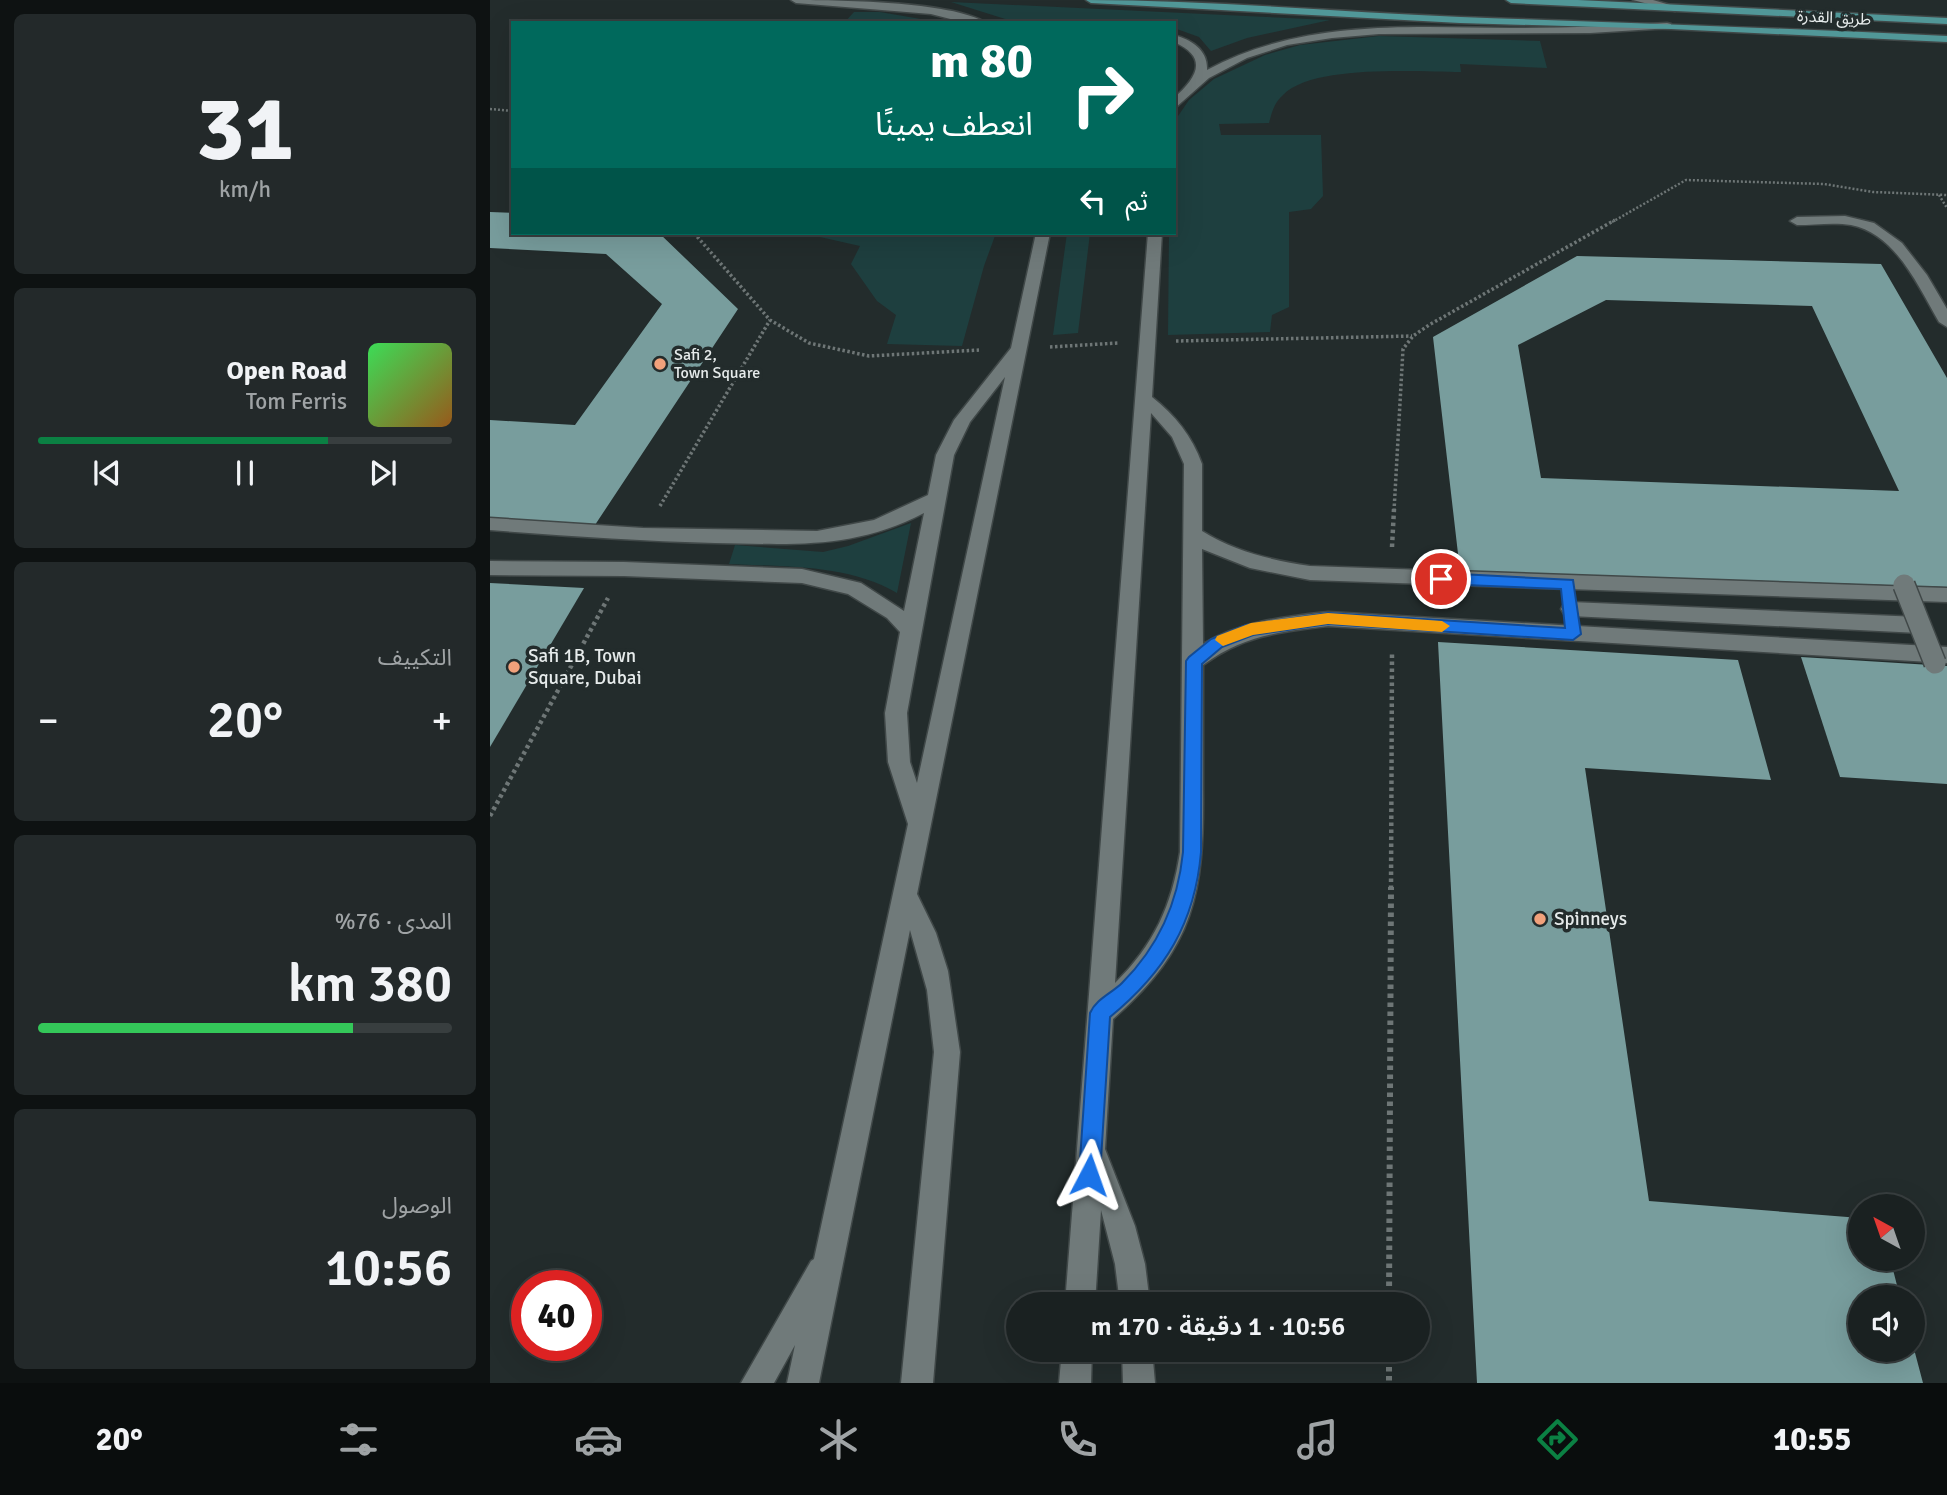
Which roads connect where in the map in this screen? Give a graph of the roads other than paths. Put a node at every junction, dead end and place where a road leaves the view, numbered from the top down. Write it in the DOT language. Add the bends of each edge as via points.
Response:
graph roads {
  1 [pos="796,0"];
  2 [pos="1091,0"];
  3 [pos="1511,0"];
  4 [pos="1638,0"];
  5 [pos="1675,8"];
  6 [pos="973,21"];
  7 [pos="1947,21"];
  8 [pos="1671,26"];
  9 [pos="1176,39"];
  10 [pos="1947,39"];
  11 [pos="1199,80"];
  12 [pos="1176,103"];
  13 [pos="1797,221"];
  14 [pos="1043,235"];
  15 [pos="1155,235"];
  16 [pos="1947,322"];
  17 [pos="1019,348"];
  18 [pos="1144,399"];
  19 [pos="938,498"];
  20 [pos="490,524"];
  21 [pos="1195,535"];
  22 [pos="490,569"];
  23 [pos="1568,583"];
  24 [pos="1904,585"];
  25 [pos="1947,595"];
  26 [pos="1571,609"];
  27 [pos="1919,625"];
  28 [pos="909,630"];
  29 [pos="1573,634"];
  30 [pos="1941,659"];
  31 [pos="1194,661"];
  32 [pos="920,822"];
  33 [pos="905,894"];
  34 [pos="1100,1013"];
  35 [pos="1091,1149"];
  36 [pos="830,1254"];
  37 [pos="1081,1292"];
  38 [pos="1133,1292"];
  39 [pos="1076,1362"];
  40 [pos="1138,1362"];
  41 [pos="757,1383"];
  42 [pos="803,1383"];
  43 [pos="917,1383"];
  44 [pos="1075,1383"];
  45 [pos="1139,1383"];
  1 -- 6 [label="street" via="931,11"];
  2 -- 8 [label="main road, طريق القدرة"];
  3 -- 5 [label="main road, طريق القدرة"];
  4 -- 5 [label="street"];
  5 -- 7 [label="main road, طريق القدرة"];
  8 -- 10 [label="main road, طريق القدرة"];
  8 -- 11 [label="street" via="1346,32 1253,53"];
  9 -- 11 [label="street" via="1199,54 1203,63"];
  11 -- 12 [label="street"];
  13 -- 16 [label="street" via="1853,221 1884,233 1902,251"];
  14 -- 17 [label="street"];
  15 -- 18 [label="street"];
  17 -- 19 [label="street" via="953,437"];
  17 -- 32 [label="street"];
  18 -- 21 [label="street" via="1171,421 1188,448 1195,480"];
  18 -- 34 [label="street"];
  19 -- 20 [label="street" via="895,521 817,538"];
  19 -- 28 [label="street"];
  21 -- 23 [label="street" via="1211,547 1249,562 1310,573"];
  21 -- 31 [label="street"];
  22 -- 28 [label="street" via="802,576 854,588 894,613"];
  23 -- 25 [label="street"];
  23 -- 26 [label="street"];
  24 -- 27 [label="street, bridge"];
  26 -- 27 [label="street"];
  26 -- 29 [label="street"];
  27 -- 30 [label="street, bridge"];
  28 -- 32 [label="street" via="896,738 906,787"];
  29 -- 30 [label="street"];
  29 -- 31 [label="street" via="1328,619 1251,629 1217,643"];
  31 -- 34 [label="street" via="1192,852 1184,900 1150,965"];
  32 -- 33 [label="street"];
  33 -- 36 [label="street"];
  33 -- 43 [label="street" via="936,965 947,1052"];
  34 -- 35 [label="street"];
  35 -- 37 [label="street"];
  35 -- 38 [label="street" via="1118,1215"];
  36 -- 41 [label="street"];
  36 -- 42 [label="street"];
  39 -- 44 [label="street"];
  40 -- 45 [label="street"];
}
